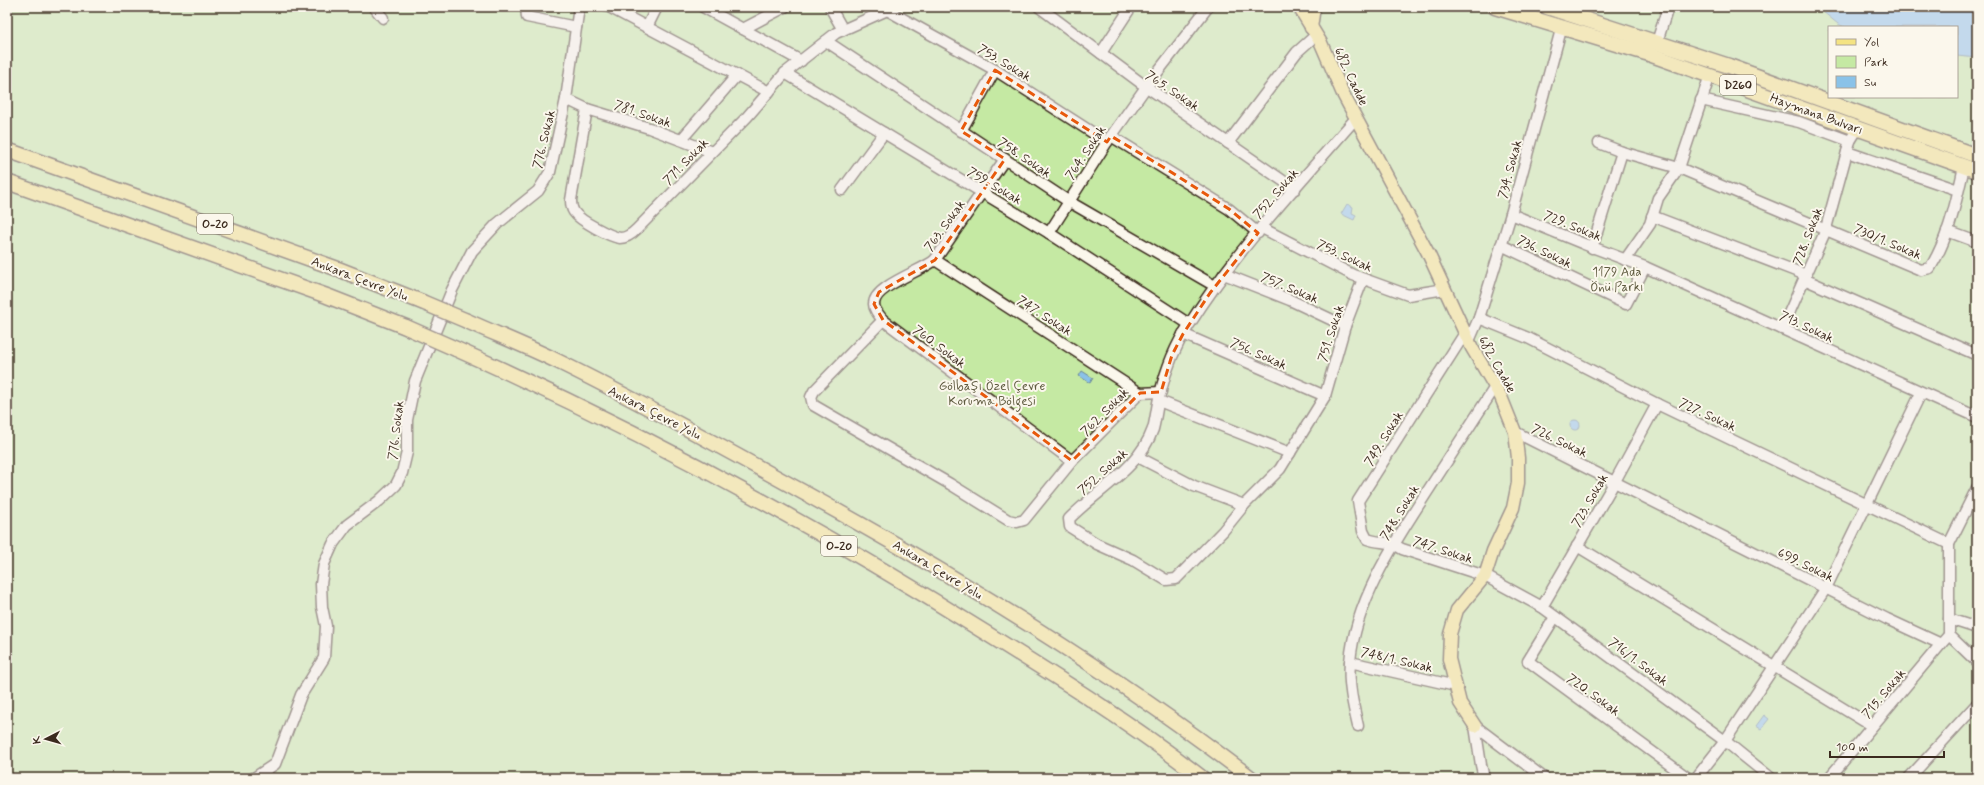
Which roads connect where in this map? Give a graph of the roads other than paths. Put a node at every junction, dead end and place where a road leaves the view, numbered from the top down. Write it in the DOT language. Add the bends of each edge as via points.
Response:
graph roads {
  1 [pos="374,7"];
  2 [pos="526,7"];
  3 [pos="579,7"];
  4 [pos="609,7"];
  5 [pos="657,7"];
  6 [pos="703,7"];
  7 [pos="785,7"];
  8 [pos="830,7"];
  9 [pos="1039,7"];
  10 [pos="1131,7"];
  11 [pos="1208,7"];
  12 [pos="1299,7"];
  13 [pos="1314,7"];
  14 [pos="1495,7"];
  15 [pos="1547,7"];
  16 [pos="1668,7"];
  17 [pos="890,8"];
  18 [pos="383,18"];
  19 [pos="1562,26"];
  20 [pos="576,27"];
  21 [pos="647,27"];
  22 [pos="743,29"];
  23 [pos="843,30"];
  24 [pos="1313,31"];
  25 [pos="826,41"];
  26 [pos="1657,42"];
  27 [pos="1101,53"];
  28 [pos="801,61"];
  29 [pos="995,70"];
  30 [pos="786,73"];
  31 [pos="737,75"];
  32 [pos="1710,76"];
  33 [pos="1146,87"];
  34 [pos="769,92"];
  35 [pos="1757,92"];
  36 [pos="566,99"];
  37 [pos="1701,100"];
  38 [pos="587,108"];
  39 [pos="1750,110"];
  40 [pos="1356,118"];
  41 [pos="1858,128"];
  42 [pos="961,131"];
  43 [pos="884,133"];
  44 [pos="1109,139"];
  45 [pos="681,140"];
  46 [pos="1850,141"];
  47 [pos="1228,143"];
  48 [pos="1599,143"];
  49 [pos="7,150"];
  50 [pos="712,152"];
  51 [pos="1622,152"];
  52 [pos="1847,152"];
  53 [pos="1977,156"];
  54 [pos="1005,159"];
  55 [pos="1679,168"];
  56 [pos="1970,169"];
  57 [pos="7,182"];
  58 [pos="1295,189"];
  59 [pos="842,190"];
  60 [pos="1958,190"];
  61 [pos="983,193"];
  62 [pos="1068,201"];
  63 [pos="1511,214"];
  64 [pos="1652,216"];
  65 [pos="1826,229"];
  66 [pos="1260,230"];
  67 [pos="1947,231"];
  68 [pos="1049,233"];
  69 [pos="1977,242"];
  70 [pos="1501,245"];
  71 [pos="1592,248"];
  72 [pos="935,260"];
  73 [pos="1625,260"];
  74 [pos="1645,267"];
  75 [pos="1224,274"];
  76 [pos="1805,277"];
  77 [pos="1363,279"];
  78 [pos="1215,286"];
  79 [pos="1445,289"];
  80 [pos="874,304"];
  81 [pos="1479,318"];
  82 [pos="883,320"];
  83 [pos="1189,324"];
  84 [pos="1344,326"];
  85 [pos="1782,328"];
  86 [pos="1183,334"];
  87 [pos="1467,337"];
  88 [pos="1977,355"];
  89 [pos="1495,387"];
  90 [pos="1140,393"];
  91 [pos="1921,393"];
  92 [pos="1160,396"];
  93 [pos="1325,396"];
  94 [pos="1657,404"];
  95 [pos="1977,417"];
  96 [pos="1514,432"];
  97 [pos="1290,453"];
  98 [pos="1138,457"];
  99 [pos="1072,461"];
  100 [pos="1614,483"];
  101 [pos="1977,488"];
  102 [pos="1244,505"];
  103 [pos="1866,505"];
  104 [pos="1394,543"];
  105 [pos="1949,544"];
  106 [pos="1577,546"];
  107 [pos="1485,576"];
  108 [pos="1826,588"];
  109 [pos="1542,607"];
  110 [pos="1555,617"];
  111 [pos="1949,619"];
  112 [pos="1977,628"];
  113 [pos="1949,634"];
  114 [pos="1942,644"];
  115 [pos="1350,662"];
  116 [pos="1977,662"];
  117 [pos="1774,666"];
  118 [pos="1456,686"];
  119 [pos="1977,704"];
  120 [pos="1358,726"];
  121 [pos="1475,726"];
  122 [pos="1872,726"];
  123 [pos="1725,741"];
  124 [pos="254,778"];
  125 [pos="1202,778"];
  126 [pos="1251,778"];
  127 [pos="1484,778"];
  128 [pos="1544,778"];
  129 [pos="1688,778"];
  130 [pos="1696,778"];
  131 [pos="1771,778"];
  132 [pos="1829,778"];
  133 [pos="1909,778"];
  1 -- 18 [label="street"];
  2 -- 20 [label="street" via="527,17"];
  3 -- 20 [label="street, 776. Sokak"];
  4 -- 21 [label="street"];
  5 -- 21 [label="street"];
  6 -- 22 [label="street"];
  7 -- 22 [label="street"];
  8 -- 23 [label="street"];
  9 -- 27 [label="street, 765. Sokak"];
  10 -- 27 [label="street"];
  11 -- 33 [label="street, 764. Sokak"];
  12 -- 24 [label="main road, 682. Cadde"];
  13 -- 24 [label="main road"];
  14 -- 19 [label="highway, Haymana Bulvarı / D260"];
  15 -- 26 [label="highway, Haymana Bulvarı / D260"];
  16 -- 26 [label="street"];
  17 -- 23 [label="street, 771. Sokak"];
  17 -- 29 [label="street, 753. Sokak"];
  19 -- 32 [label="highway, Haymana Bulvarı / D260"];
  19 -- 63 [label="street, 734. Sokak"];
  20 -- 36 [label="street, 776. Sokak"];
  21 -- 31 [label="street"];
  22 -- 28 [label="street"];
  23 -- 25 [label="street, 771. Sokak"];
  24 -- 40 [label="main road, 682. Cadde"];
  24 -- 47 [label="street"];
  25 -- 28 [label="street, 771. Sokak"];
  25 -- 42 [label="street, 758. Sokak"];
  26 -- 53 [label="highway, Haymana Bulvarı / D260"];
  27 -- 33 [label="street, 765. Sokak"];
  28 -- 30 [label="street, 771. Sokak"];
  29 -- 42 [label="street"];
  29 -- 44 [label="street, 753. Sokak"];
  30 -- 34 [label="street, 771. Sokak"];
  30 -- 43 [label="street, 759. Sokak"];
  31 -- 34 [label="street"];
  31 -- 45 [label="street"];
  32 -- 35 [label="highway, Haymana Bulvarı / D260"];
  32 -- 37 [label="street"];
  33 -- 44 [label="street, 764. Sokak"];
  33 -- 47 [label="street, 765. Sokak"];
  34 -- 50 [label="street, 771. Sokak"];
  35 -- 39 [label="street"];
  35 -- 41 [label="highway, Haymana Bulvarı / D260"];
  36 -- 38 [label="street, 781. Sokak"];
  36 -- 124 [label="street, 776. Sokak" via="550,172 538,191 497,224 472,251 452,290 416,381 407,420 407,452 396,485 347,525 330,549 324,564 321,584 326,626 324,658 301,695 274,764"];
  37 -- 39 [label="street"];
  37 -- 55 [label="street"];
  38 -- 45 [label="street, 781. Sokak"];
  38 -- 50 [label="street, 771. Sokak" via="571,204 578,217 614,236 632,234"];
  39 -- 46 [label="street" via="1799,122"];
  40 -- 58 [label="street, 752. Sokak"];
  40 -- 79 [label="main road, 682. Cadde"];
  41 -- 46 [label="street, 728. Sokak"];
  41 -- 56 [label="highway, Haymana Bulvarı / D260"];
  42 -- 54 [label="street, 758. Sokak"];
  43 -- 59 [label="street"];
  43 -- 61 [label="street, 759. Sokak"];
  44 -- 62 [label="street, 764. Sokak"];
  44 -- 66 [label="street, 753. Sokak"];
  45 -- 50 [label="street, 781. Sokak"];
  46 -- 52 [label="street, 728. Sokak"];
  47 -- 58 [label="street, 765. Sokak"];
  48 -- 51 [label="street"];
  49 -- 126 [label="highway, Ankara Çevre Yolu / O-20, bridge" via="308,258 422,302 558,362 719,445 898,544 1065,646 1178,723"];
  51 -- 55 [label="street"];
  51 -- 71 [label="street"];
  52 -- 60 [label="street"];
  52 -- 65 [label="street, 728. Sokak"];
  54 -- 61 [label="street, 763. Sokak"];
  54 -- 62 [label="street, 758. Sokak"];
  55 -- 64 [label="street" via="1658,198"];
  55 -- 65 [label="street"];
  56 -- 60 [label="street, 730/1. Sokak"];
  57 -- 125 [label="highway, O-20, bridge" via="406,327 546,389 657,446 882,570 1087,697"];
  58 -- 66 [label="street, 752. Sokak"];
  60 -- 67 [label="street, 730/1. Sokak"];
  61 -- 68 [label="street, 759. Sokak"];
  61 -- 72 [label="street, 763. Sokak"];
  62 -- 68 [label="street, 764. Sokak"];
  62 -- 78 [label="street, 758. Sokak"];
  63 -- 70 [label="street, 734. Sokak"];
  63 -- 71 [label="street, 729. Sokak"];
  64 -- 73 [label="street" via="1650,224"];
  64 -- 76 [label="street"];
  65 -- 67 [label="street, 730/1. Sokak" via="1921,270 1930,268"];
  65 -- 76 [label="street, 728. Sokak"];
  66 -- 75 [label="street, 752. Sokak"];
  66 -- 77 [label="street, 753. Sokak"];
  67 -- 69 [label="street"];
  68 -- 83 [label="street, 759. Sokak"];
  70 -- 74 [label="street, 736. Sokak" via="1626,304"];
  70 -- 81 [label="street, 734. Sokak"];
  71 -- 73 [label="street, 729. Sokak"];
  72 -- 80 [label="street, 763. Sokak" via="879,292"];
  72 -- 90 [label="street, 747. Sokak"];
  73 -- 74 [label="street, 713. Sokak"];
  74 -- 85 [label="street, 713. Sokak"];
  75 -- 78 [label="street, 752. Sokak"];
  75 -- 84 [label="street, 757. Sokak" via="1290,300"];
  76 -- 85 [label="street, 728. Sokak"];
  76 -- 88 [label="street"];
  77 -- 79 [label="street, 753. Sokak" via="1408,295"];
  77 -- 84 [label="street, 751. Sokak"];
  78 -- 83 [label="street, 752. Sokak"];
  79 -- 87 [label="main road, 682. Cadde"];
  80 -- 82 [label="street, 760. Sokak"];
  81 -- 87 [label="street"];
  81 -- 94 [label="street, 727. Sokak" via="1528,338"];
  82 -- 99 [label="street, 760. Sokak"];
  82 -- 99 [label="street, 762. Sokak" via="814,391 811,397 814,405 1011,522 1024,520"];
  83 -- 86 [label="street, 752. Sokak"];
  84 -- 93 [label="street, 751. Sokak"];
  85 -- 91 [label="street, 713. Sokak"];
  86 -- 92 [label="street, 752. Sokak" via="1172,355"];
  86 -- 93 [label="street, 756. Sokak"];
  87 -- 89 [label="main road, 682. Cadde"];
  87 -- 104 [label="street, 749. Sokak" via="1358,501 1363,531 1367,539"];
  89 -- 96 [label="main road, 682. Cadde"];
  89 -- 104 [label="street, 748. Sokak"];
  90 -- 92 [label="street, 762. Sokak"];
  90 -- 99 [label="street, 762. Sokak"];
  91 -- 95 [label="street, 713. Sokak"];
  91 -- 103 [label="street"];
  92 -- 97 [label="street"];
  92 -- 98 [label="street, 752. Sokak" via="1152,430"];
  93 -- 97 [label="street, 752. Sokak"];
  94 -- 100 [label="street, 723. Sokak"];
  94 -- 103 [label="street, 727. Sokak"];
  96 -- 100 [label="street, 726. Sokak"];
  96 -- 107 [label="main road, 682. Cadde" via="1518,483 1513,508 1493,551"];
  97 -- 102 [label="street, 752. Sokak" via="1280,469"];
  98 -- 102 [label="street" via="1194,486"];
  98 -- 102 [label="street, 752. Sokak" via="1073,514 1069,518 1069,524 1097,544 1133,560 1166,580 1176,579 1223,531"];
  100 -- 106 [label="street, 723. Sokak"];
  100 -- 108 [label="street, 699. Sokak"];
  101 -- 105 [label="street"];
  103 -- 105 [label="street, 727. Sokak"];
  103 -- 108 [label="street"];
  104 -- 107 [label="street, 747. Sokak" via="1402,549"];
  104 -- 115 [label="street, 748. Sokak" via="1366,600 1351,644"];
  105 -- 111 [label="street"];
  106 -- 109 [label="street, 723. Sokak"];
  106 -- 117 [label="street"];
  107 -- 109 [label="street, 716/1. Sokak"];
  107 -- 118 [label="main road, 682. Cadde" via="1457,610 1450,634 1449,659"];
  108 -- 114 [label="street, 699. Sokak"];
  108 -- 117 [label="street"];
  109 -- 110 [label="street, 716/1. Sokak"];
  110 -- 123 [label="street, 716/1. Sokak"];
  110 -- 129 [label="street, 720. Sokak" via="1528,661"];
  111 -- 112 [label="street"];
  111 -- 113 [label="street"];
  113 -- 114 [label="street"];
  113 -- 116 [label="street"];
  114 -- 122 [label="street, 715. Sokak"];
  115 -- 118 [label="street, 748/1. Sokak"];
  115 -- 120 [label="street, 748/1. Sokak" via="1351,696"];
  117 -- 122 [label="street"];
  117 -- 123 [label="street"];
  118 -- 121 [label="main road, 682. Cadde" via="1460,703"];
  119 -- 133 [label="street"];
  121 -- 127 [label="street"];
  121 -- 128 [label="street"];
  122 -- 132 [label="street, 715. Sokak"];
  123 -- 130 [label="street"];
  123 -- 131 [label="street, 716/1. Sokak"];
}
